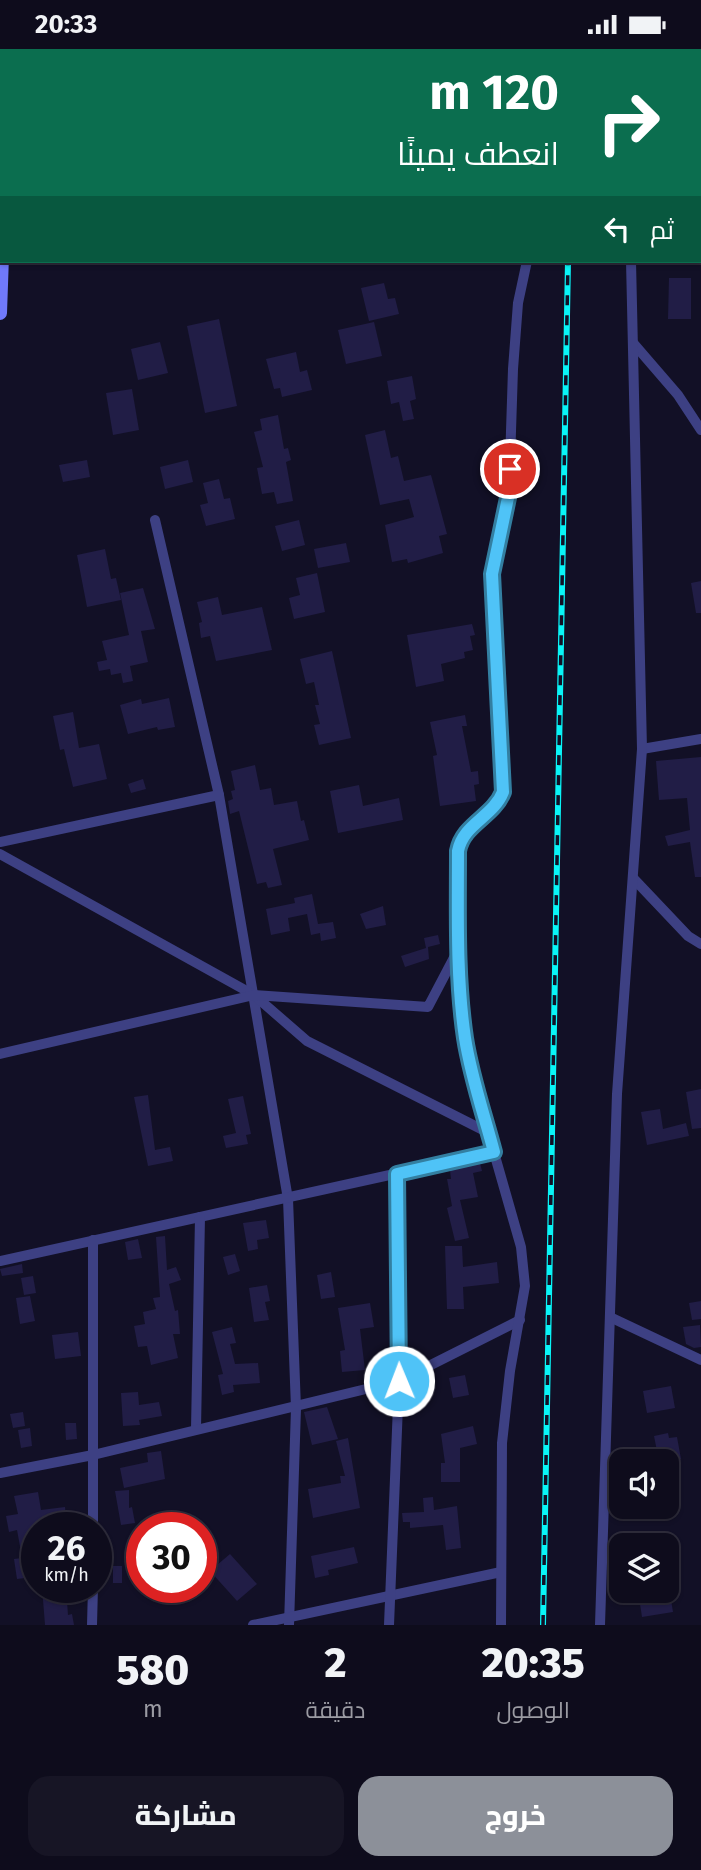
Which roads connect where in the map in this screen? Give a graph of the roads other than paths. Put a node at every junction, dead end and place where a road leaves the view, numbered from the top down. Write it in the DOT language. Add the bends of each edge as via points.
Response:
graph roads {
  1 [pos="2,263"];
  2 [pos="527,263"];
  3 [pos="631,263"];
  4 [pos="0,313"];
  5 [pos="634,344"];
  6 [pos="701,430"];
  7 [pos="155,520"];
  8 [pos="701,739"];
  9 [pos="642,749"];
  10 [pos="219,795"];
  11 [pos="0,842"];
  12 [pos="0,854"];
  13 [pos="633,879"];
  14 [pos="701,944"];
  15 [pos="459,948"];
  16 [pos="254,995"];
  17 [pos="0,1054"];
  18 [pos="489,1133"];
  19 [pos="494,1152"];
  20 [pos="397,1174"];
  21 [pos="288,1199"];
  22 [pos="200,1217"];
  23 [pos="93,1240"];
  24 [pos="0,1261"];
  25 [pos="612,1318"];
  26 [pos="520,1320"];
  27 [pos="701,1360"];
  28 [pos="399,1381"];
  29 [pos="296,1408"];
  30 [pos="196,1429"];
  31 [pos="93,1455"];
  32 [pos="0,1473"];
  33 [pos="93,1512"];
  34 [pos="501,1572"];
  35 [pos="389,1595"];
  36 [pos="93,1603"];
  37 [pos="289,1621"];
  38 [pos="92,1625"];
  39 [pos="253,1625"];
  40 [pos="389,1625"];
  41 [pos="501,1625"];
  42 [pos="600,1625"];
  1 -- 4 [label="street"];
  2 -- 15 [label="street" via="518,303 509,493 492,574 503,792 498,804 460,841"];
  3 -- 5 [label="street"];
  5 -- 6 [label="street"];
  5 -- 9 [label="street"];
  7 -- 10 [label="street"];
  8 -- 9 [label="street"];
  9 -- 13 [label="street"];
  10 -- 11 [label="street"];
  10 -- 16 [label="street"];
  12 -- 16 [label="street"];
  13 -- 14 [label="street"];
  13 -- 25 [label="street" via="617,1094"];
  15 -- 16 [label="street" via="428,1007"];
  15 -- 18 [label="street" via="465,1037"];
  16 -- 17 [label="street"];
  16 -- 18 [label="street" via="307,1041"];
  16 -- 21 [label="street"];
  18 -- 19 [label="street"];
  19 -- 20 [label="street"];
  19 -- 26 [label="street" via="521,1247 525,1286"];
  20 -- 21 [label="street"];
  20 -- 28 [label="street"];
  21 -- 22 [label="street"];
  21 -- 29 [label="street"];
  22 -- 23 [label="street"];
  22 -- 30 [label="street"];
  23 -- 24 [label="street"];
  23 -- 31 [label="street"];
  25 -- 27 [label="street"];
  25 -- 42 [label="street"];
  26 -- 28 [label="street"];
  26 -- 34 [label="street" via="502,1443"];
  28 -- 29 [label="street"];
  28 -- 35 [label="street"];
  29 -- 30 [label="street"];
  29 -- 37 [label="street"];
  30 -- 31 [label="street"];
  31 -- 32 [label="street"];
  31 -- 33 [label="street"];
  34 -- 35 [label="street"];
  34 -- 41 [label="street"];
  35 -- 37 [label="street"];
  35 -- 40 [label="street"];
  36 -- 38 [label="street"];
  37 -- 39 [label="street"];
}
